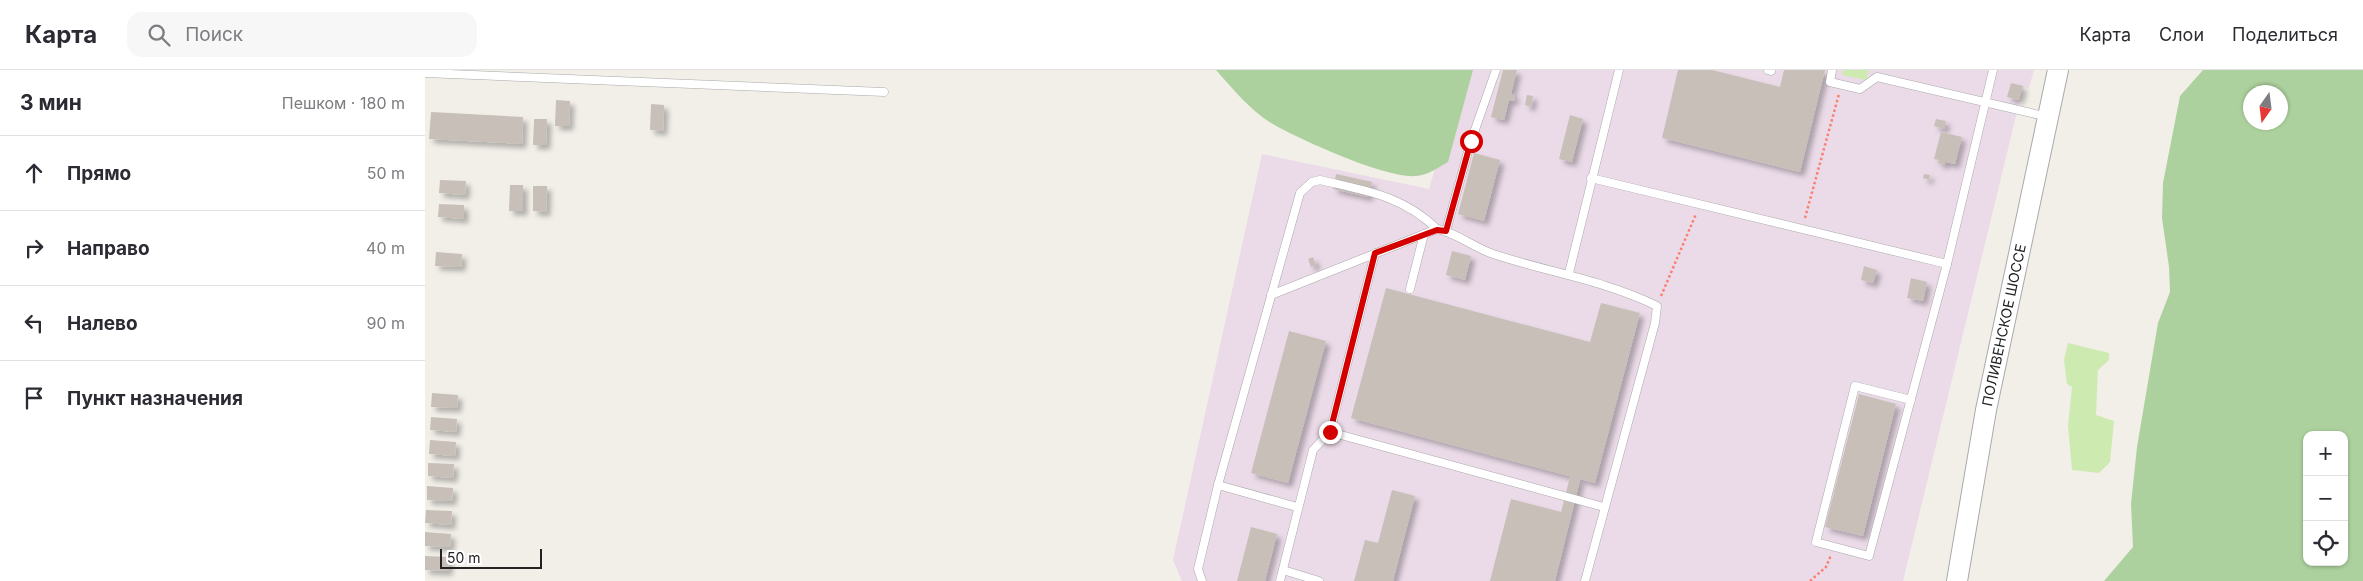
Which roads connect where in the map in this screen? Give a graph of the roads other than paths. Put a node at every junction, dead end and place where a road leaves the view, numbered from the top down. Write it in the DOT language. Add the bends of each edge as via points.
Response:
graph roads {
  1 [pos="1495,70"];
  2 [pos="1619,70"];
  3 [pos="1832,70"];
  4 [pos="1993,70"];
  5 [pos="2058,70"];
  6 [pos="425,73"];
  7 [pos="1878,74"];
  8 [pos="884,92"];
  9 [pos="1985,104"];
  10 [pos="2047,117"];
  11 [pos="1591,178"];
  12 [pos="1437,230"];
  13 [pos="1446,231"];
  14 [pos="1424,234"];
  15 [pos="1375,253"];
  16 [pos="1947,264"];
  17 [pos="1569,273"];
  18 [pos="1410,289"];
  19 [pos="1271,295"];
  20 [pos="1911,400"];
  21 [pos="1330,432"];
  22 [pos="1218,484"];
  23 [pos="1297,506"];
  24 [pos="1604,507"];
  25 [pos="1283,570"];
  26 [pos="1202,581"];
  27 [pos="1280,581"];
  28 [pos="1319,581"];
  29 [pos="1585,581"];
  30 [pos="1957,581"];
  1 -- 13 [label="lane"];
  2 -- 11 [label="lane"];
  3 -- 7 [label="lane" via="1830,82 1859,89"];
  4 -- 9 [label="lane"];
  5 -- 10 [label="street, ПОЛИВЕНСКОЕ ШОССЕ"];
  6 -- 8 [label="lane"];
  7 -- 9 [label="lane"];
  9 -- 10 [label="lane"];
  9 -- 16 [label="lane"];
  10 -- 30 [label="street, ПОЛИВЕНСКОЕ ШОССЕ" via="1986,410"];
  11 -- 16 [label="lane"];
  11 -- 17 [label="lane"];
  12 -- 13 [label="lane"];
  12 -- 14 [label="lane"];
  12 -- 19 [label="lane" via="1426,219 1385,195 1320,180 1312,182 1300,193"];
  13 -- 17 [label="lane" via="1492,254"];
  14 -- 15 [label="lane"];
  14 -- 18 [label="lane"];
  15 -- 19 [label="lane"];
  15 -- 21 [label="lane"];
  16 -- 20 [label="lane"];
  17 -- 24 [label="lane" via="1657,306"];
  19 -- 22 [label="lane"];
  20 -- 20 [label="lane" via="1869,556 1816,542 1855,386"];
  21 -- 23 [label="lane" via="1313,450"];
  21 -- 24 [label="lane"];
  22 -- 23 [label="lane"];
  22 -- 26 [label="lane" via="1198,570"];
  23 -- 25 [label="lane"];
  24 -- 29 [label="lane"];
  25 -- 27 [label="lane"];
  25 -- 28 [label="lane"];
}
